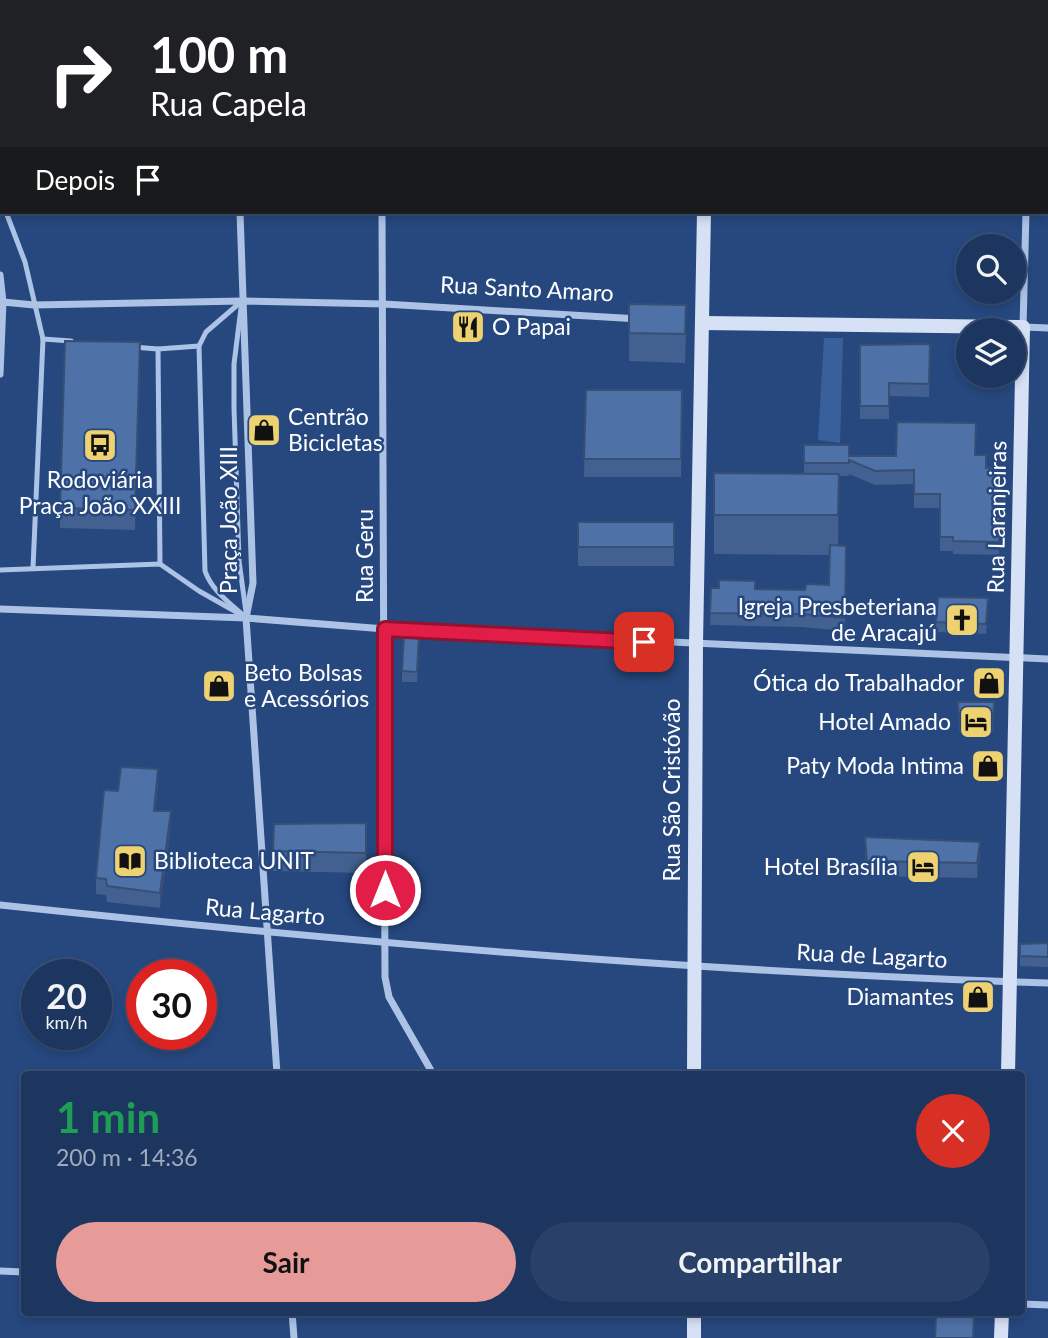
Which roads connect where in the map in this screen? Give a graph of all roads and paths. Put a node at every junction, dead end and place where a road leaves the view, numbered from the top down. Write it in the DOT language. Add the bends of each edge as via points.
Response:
graph roads {
  1 [pos="0,172"];
  2 [pos="0,182"];
  3 [pos="7,214"];
  4 [pos="240,214"];
  5 [pos="382,214"];
  6 [pos="704,214"];
  7 [pos="1026,214"];
  8 [pos="0,275"];
  9 [pos="242,301"];
  10 [pos="3,302"];
  11 [pos="34,304"];
  12 [pos="384,304"];
  13 [pos="1023,318"];
  14 [pos="648,319"];
  15 [pos="695,322"];
  16 [pos="956,326"];
  17 [pos="1026,327"];
  18 [pos="1048,328"];
  19 [pos="43,339"];
  20 [pos="81,342"];
  21 [pos="119,346"];
  22 [pos="199,346"];
  23 [pos="158,349"];
  24 [pos="0,374"];
  25 [pos="1022,388"];
  26 [pos="160,564"];
  27 [pos="33,568"];
  28 [pos="0,570"];
  29 [pos="0,609"];
  30 [pos="246,618"];
  31 [pos="385,629"];
  32 [pos="696,644"];
  33 [pos="1017,658"];
  34 [pos="1048,659"];
  35 [pos="0,905"];
  36 [pos="268,932"];
  37 [pos="385,942"];
  38 [pos="694,966"];
  39 [pos="1010,982"];
  40 [pos="1048,983"];
  41 [pos="277,1071"];
  42 [pos="431,1071"];
  43 [pos="694,1071"];
  44 [pos="1008,1071"];
  45 [pos="0,1271"];
  46 [pos="21,1272"];
  47 [pos="1025,1304"];
  48 [pos="1048,1306"];
  49 [pos="292,1316"];
  50 [pos="694,1316"];
  51 [pos="1002,1316"];
  52 [pos="294,1338"];
  53 [pos="694,1338"];
  54 [pos="1001,1338"];
  1 -- 2 [label="street"];
  3 -- 11 [label="lane" via="25,262"];
  4 -- 9 [label="street, Praça João XIII"];
  5 -- 12 [label="street, Rua Geru"];
  6 -- 15 [label="street, Rua São Cristóvão"];
  7 -- 13 [label="street, Rua Laranjeiras"];
  8 -- 10 [label="street"];
  9 -- 11 [label="street, Rua Santo Amaro"];
  9 -- 12 [label="street, Rua Santo Amaro"];
  9 -- 22 [label="lane" via="206,332"];
  9 -- 30 [label="street, Praça João XIII" via="253,583"];
  9 -- 30 [label="lane" via="234,408 239,561"];
  10 -- 11 [label="street, Rua Santo Amaro"];
  10 -- 24 [label="street"];
  11 -- 19 [label="lane"];
  12 -- 14 [label="street, Rua Santo Amaro"];
  12 -- 31 [label="street, Rua Geru"];
  15 -- 16 [label="street"];
  15 -- 32 [label="street, Rua São Cristóvão"];
  17 -- 18 [label="street"];
  19 -- 20 [label="lane"];
  19 -- 27 [label="lane"];
  21 -- 23 [label="lane"];
  22 -- 23 [label="lane"];
  22 -- 30 [label="lane" via="205,570 216,591"];
  23 -- 26 [label="lane"];
  25 -- 33 [label="street, Rua Laranjeiras"];
  26 -- 27 [label="lane"];
  26 -- 30 [label="lane"];
  27 -- 28 [label="lane"];
  29 -- 30 [label="street, Praça João XIII"];
  30 -- 31 [label="street"];
  30 -- 36 [label="street"];
  31 -- 32 [label="street"];
  31 -- 37 [label="street, Rua Geru"];
  32 -- 33 [label="street"];
  32 -- 38 [label="street, Rua São Cristóvão"];
  33 -- 34 [label="street"];
  33 -- 39 [label="street, Rua Laranjeiras"];
  35 -- 36 [label="street, Rua Lagarto"];
  36 -- 37 [label="street, Rua Lagarto"];
  36 -- 41 [label="street"];
  37 -- 38 [label="street, Rua Lagarto"];
  37 -- 42 [label="street, Rua Geru" via="389,997"];
  38 -- 39 [label="street, Rua de Lagarto"];
  38 -- 43 [label="street, Rua São Cristóvão"];
  39 -- 40 [label="street, Rua de Lagarto"];
  39 -- 44 [label="street, Rua Laranjeiras"];
  45 -- 46 [label="street"];
  47 -- 48 [label="street"];
  49 -- 52 [label="street"];
  50 -- 53 [label="street"];
  51 -- 54 [label="street"];
}
